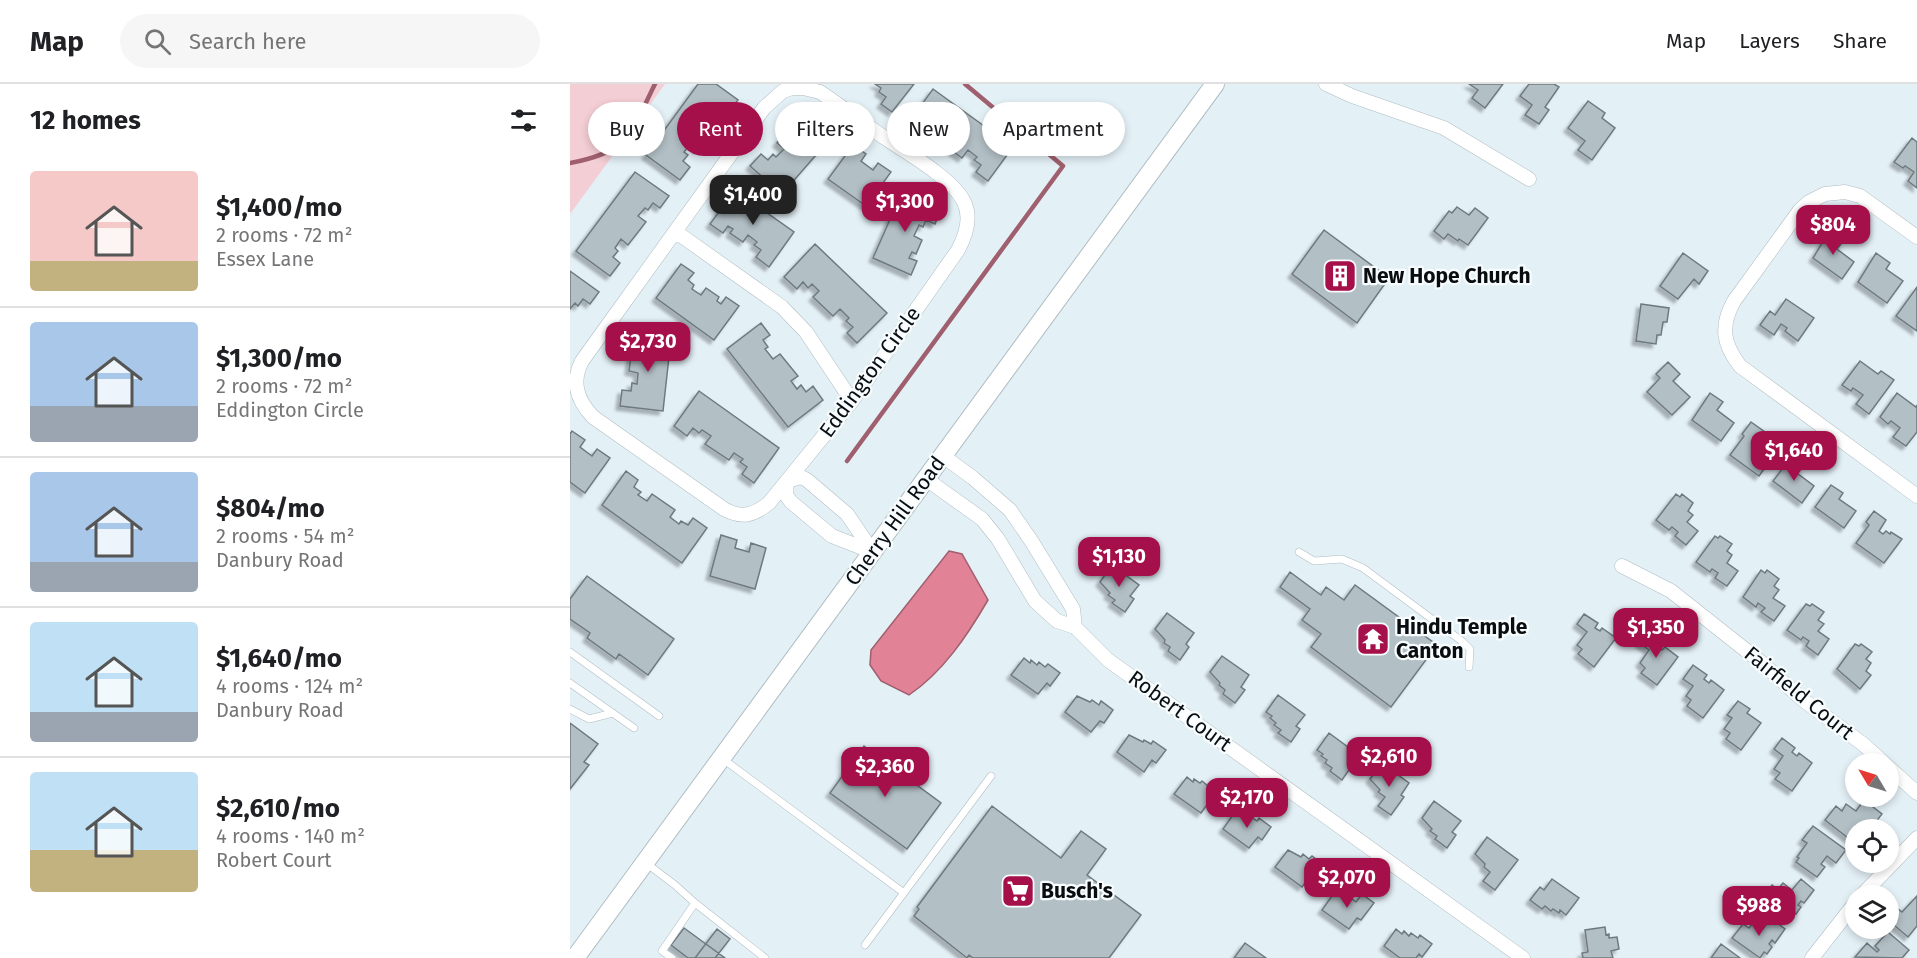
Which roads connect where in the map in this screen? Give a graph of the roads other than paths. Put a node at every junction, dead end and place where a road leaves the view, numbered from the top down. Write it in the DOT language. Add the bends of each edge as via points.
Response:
graph roads {
  1 [pos="1215,84"];
  2 [pos="1326,84"];
  3 [pos="1529,179"];
  4 [pos="676,231"];
  5 [pos="1917,237"];
  6 [pos="852,401"];
  7 [pos="943,456"];
  8 [pos="926,479"];
  9 [pos="787,481"];
  10 [pos="1917,496"];
  11 [pos="873,552"];
  12 [pos="1299,552"];
  13 [pos="1622,566"];
  14 [pos="1075,627"];
  15 [pos="570,651"];
  16 [pos="1469,667"];
  17 [pos="570,683"];
  18 [pos="570,710"];
  19 [pos="613,713"];
  20 [pos="659,716"];
  21 [pos="634,728"];
  22 [pos="1873,753"];
  23 [pos="721,758"];
  24 [pos="991,776"];
  25 [pos="1899,777"];
  26 [pos="1917,793"];
  27 [pos="1917,838"];
  28 [pos="644,862"];
  29 [pos="1872,885"];
  30 [pos="904,893"];
  31 [pos="695,903"];
  32 [pos="1845,916"];
  33 [pos="866,945"];
  34 [pos="575,958"];
  35 [pos="672,958"];
  36 [pos="765,958"];
  37 [pos="1523,958"];
  38 [pos="1812,958"];
  1 -- 7 [label="main road, Cherry Hill Road"];
  2 -- 3 [label="street" via="1444,128"];
  4 -- 6 [label="street" via="782,307 806,333"];
  4 -- 6 [label="street, Eddington Circle" via="764,108 792,88 820,92 951,186 965,203 966,235"];
  4 -- 9 [label="street, Eddington Circle" via="582,361 576,379 579,398 593,417 733,514 758,512"];
  5 -- 10 [label="street" via="1860,196 1845,192 1825,194 1809,202 1734,301 1726,317 1725,340 1740,366"];
  6 -- 9 [label="street, Eddington Circle"];
  7 -- 8 [label="main road, Cherry Hill Road"];
  7 -- 14 [label="street, Robert Court" via="1010,510 1073,609"];
  8 -- 11 [label="main road, Cherry Hill Road"];
  8 -- 14 [label="street, Robert Court" via="982,519 1035,601 1057,621"];
  9 -- 11 [label="street" via="801,477 807,480 847,514"];
  9 -- 11 [label="street" via="786,495 791,502 832,536"];
  11 -- 23 [label="main road, Cherry Hill Road"];
  12 -- 16 [label="lane" via="1314,561 1342,559 1363,567 1463,642 1470,649"];
  13 -- 22 [label="street, Fairfield Court" via="1671,591"];
  14 -- 37 [label="street, Robert Court" via="1108,660"];
  15 -- 20 [label="lane"];
  17 -- 19 [label="lane"];
  18 -- 19 [label="lane" via="589,719"];
  19 -- 21 [label="lane"];
  23 -- 28 [label="main road, Cherry Hill Road"];
  23 -- 30 [label="lane"];
  24 -- 30 [label="lane"];
  25 -- 26 [label="street"];
  27 -- 29 [label="street"];
  28 -- 31 [label="lane"];
  28 -- 34 [label="main road, Cherry Hill Road"];
  30 -- 33 [label="lane"];
  31 -- 35 [label="lane" via="662,951"];
  31 -- 36 [label="lane"];
  32 -- 38 [label="street"];
}
